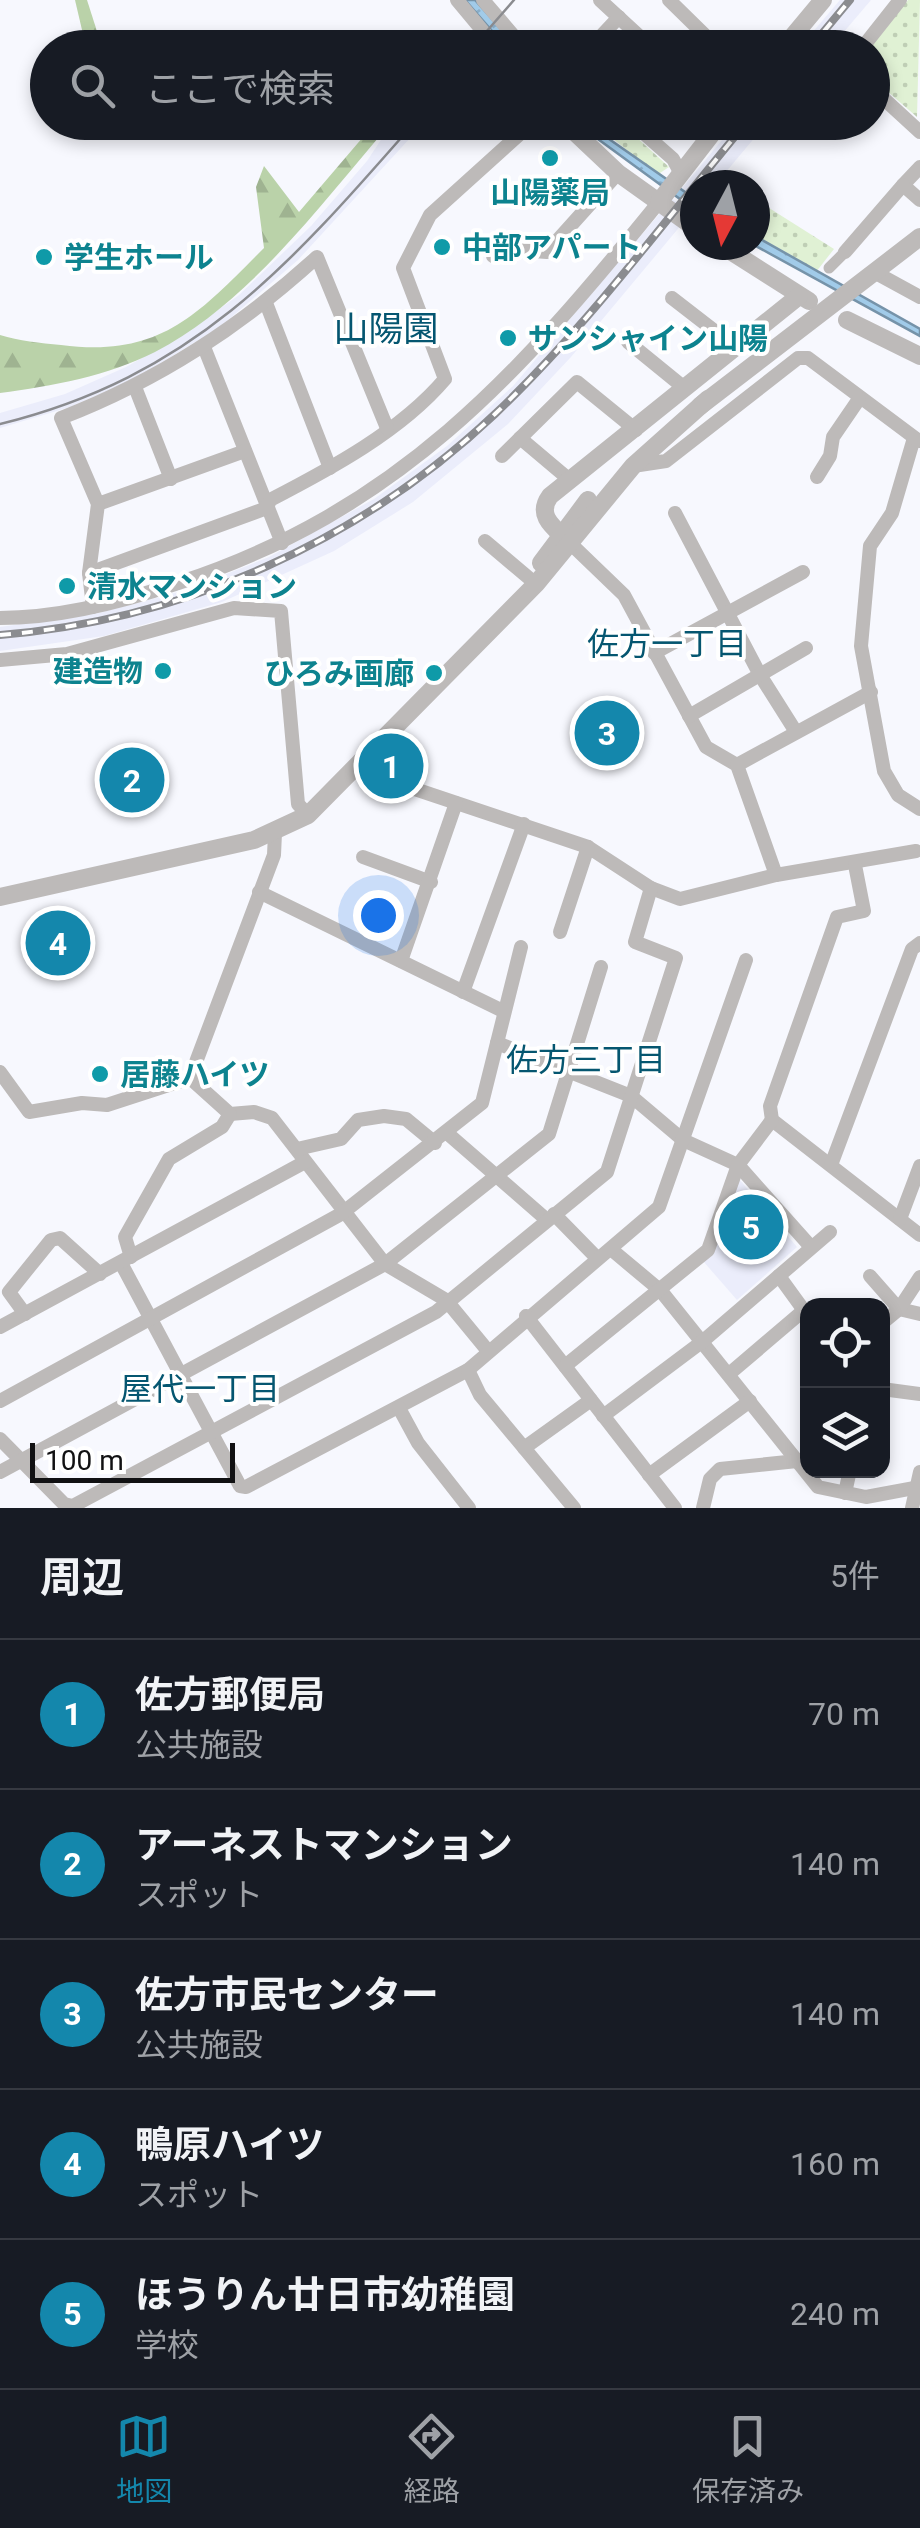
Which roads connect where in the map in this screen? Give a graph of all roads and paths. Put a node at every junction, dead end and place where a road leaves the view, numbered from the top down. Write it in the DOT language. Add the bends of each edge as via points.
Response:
graph roads {
  1 [pos="457,0"];
  2 [pos="482,0"];
  3 [pos="600,0"];
  4 [pos="668,0"];
  5 [pos="823,0"];
  6 [pos="900,0"];
  7 [pos="619,17"];
  8 [pos="482,30"];
  9 [pos="508,30"];
  10 [pos="607,30"];
  11 [pos="633,30"];
  12 [pos="699,30"];
  13 [pos="797,30"];
  14 [pos="876,30"];
  15 [pos="890,104"];
  16 [pos="920,132"];
  17 [pos="514,140"];
  18 [pos="583,140"];
  19 [pos="651,140"];
  20 [pos="707,140"];
  21 [pos="920,167"];
  22 [pos="618,172"];
  23 [pos="903,184"];
  24 [pos="669,187"];
  25 [pos="920,200"];
  26 [pos="680,204"];
  27 [pos="920,237"];
  28 [pos="920,245"];
  29 [pos="844,252"];
  30 [pos="493,256"];
  31 [pos="743,260"];
  32 [pos="829,268"];
  33 [pos="876,273"];
  34 [pos="853,288"];
  35 [pos="920,296"];
  36 [pos="672,298"];
  37 [pos="266,304"];
  38 [pos="847,320"];
  39 [pos="628,342"];
  40 [pos="740,343"];
  41 [pos="204,347"];
  42 [pos="920,356"];
  43 [pos="682,386"];
  44 [pos="135,387"];
  45 [pos="708,399"];
  46 [pos="859,399"];
  47 [pos="387,428"];
  48 [pos="636,430"];
  49 [pos="520,438"];
  50 [pos="917,440"];
  51 [pos="245,452"];
  52 [pos="502,456"];
  53 [pos="633,466"];
  54 [pos="330,468"];
  55 [pos="817,477"];
  56 [pos="171,479"];
  57 [pos="571,481"];
  58 [pos="98,504"];
  59 [pos="267,508"];
  60 [pos="675,514"];
  61 [pos="566,540"];
  62 [pos="484,541"];
  63 [pos="282,543"];
  64 [pos="803,572"];
  65 [pos="89,574"];
  66 [pos="530,585"];
  67 [pos="93,606"];
  68 [pos="728,614"];
  69 [pos="0,618"];
  70 [pos="806,648"];
  71 [pos="654,653"];
  72 [pos="0,660"];
  73 [pos="760,675"];
  74 [pos="871,692"];
  75 [pos="689,716"];
  76 [pos="796,732"];
  77 [pos="737,764"];
  78 [pos="355,769"];
  79 [pos="456,803"];
  80 [pos="920,809"];
  81 [pos="308,815"];
  82 [pos="524,824"];
  83 [pos="276,834"];
  84 [pos="588,847"];
  85 [pos="916,851"];
  86 [pos="363,858"];
  87 [pos="855,865"];
  88 [pos="776,875"];
  89 [pos="431,882"];
  90 [pos="651,888"];
  91 [pos="259,892"];
  92 [pos="0,897"];
  93 [pos="560,932"];
  94 [pos="521,947"];
  95 [pos="917,948"];
  96 [pos="401,960"];
  97 [pos="746,960"];
  98 [pos="601,966"];
  99 [pos="463,992"];
  100 [pos="503,1011"];
  101 [pos="497,1043"];
  102 [pos="570,1068"];
  103 [pos="0,1072"];
  104 [pos="190,1078"];
  105 [pos="631,1096"];
  106 [pos="230,1114"];
  107 [pos="772,1120"];
  108 [pos="441,1138"];
  109 [pos="683,1140"];
  110 [pos="301,1156"];
  111 [pos="831,1164"];
  112 [pos="738,1165"];
  113 [pos="920,1166"];
  114 [pos="498,1174"];
  115 [pos="342,1214"];
  116 [pos="550,1217"];
  117 [pos="900,1219"];
  118 [pos="830,1232"];
  119 [pos="920,1234"];
  120 [pos="811,1247"];
  121 [pos="604,1254"];
  122 [pos="126,1260"];
  123 [pos="385,1264"];
  124 [pos="100,1274"];
  125 [pos="779,1276"];
  126 [pos="870,1276"];
  127 [pos="920,1277"];
  128 [pos="661,1291"];
  129 [pos="446,1300"];
  130 [pos="800,1306"];
  131 [pos="899,1309"];
  132 [pos="25,1314"];
  133 [pos="920,1314"];
  134 [pos="526,1316"];
  135 [pos="890,1316"];
  136 [pos="800,1317"];
  137 [pos="153,1320"];
  138 [pos="0,1328"];
  139 [pos="703,1341"];
  140 [pos="488,1350"];
  141 [pos="565,1366"];
  142 [pos="468,1370"];
  143 [pos="729,1374"];
  144 [pos="182,1375"];
  145 [pos="890,1390"];
  146 [pos="920,1394"];
  147 [pos="591,1400"];
  148 [pos="750,1401"];
  149 [pos="0,1402"];
  150 [pos="398,1408"];
  151 [pos="604,1416"];
  152 [pos="213,1431"];
  153 [pos="0,1440"];
  154 [pos="524,1448"];
  155 [pos="798,1460"];
  156 [pos="22,1461"];
  157 [pos="0,1472"];
  158 [pos="650,1475"];
  159 [pos="848,1478"];
  160 [pos="919,1482"];
  161 [pos="845,1492"];
  162 [pos="470,1508"];
  163 [pos="574,1508"];
  164 [pos="675,1508"];
  165 [pos="685,1508"];
  166 [pos="703,1508"];
  167 [pos="912,1508"];
  1 -- 8 [label="street"];
  2 -- 9 [label="street"];
  3 -- 7 [label="street"];
  4 -- 12 [label="street"];
  5 -- 13 [label="street"];
  6 -- 14 [label="street"];
  7 -- 10 [label="street"];
  7 -- 11 [label="street"];
  15 -- 16 [label="street"];
  17 -- 47 [label="street" via="430,215 413,243 403,268 445,379 425,403"];
  18 -- 22 [label="street"];
  19 -- 24 [label="street" via="673,159"];
  20 -- 24 [label="street"];
  21 -- 23 [label="street"];
  22 -- 24 [label="street"];
  22 -- 30 [label="street" via="547,252 493,248"];
  23 -- 25 [label="street"];
  23 -- 29 [label="street"];
  24 -- 26 [label="street"];
  24 -- 63 [label="street" via="542,342 468,417 377,488"];
  27 -- 34 [label="street"];
  28 -- 33 [label="street"];
  29 -- 32 [label="street"];
  31 -- 40 [label="street" via="804,299"];
  33 -- 34 [label="street"];
  33 -- 35 [label="street"];
  34 -- 45 [label="street"];
  36 -- 40 [label="street"];
  37 -- 41 [label="street"];
  37 -- 47 [label="street" via="317,256"];
  37 -- 54 [label="street"];
  38 -- 42 [label="street"];
  39 -- 43 [label="street"];
  40 -- 43 [label="street"];
  41 -- 44 [label="street"];
  41 -- 51 [label="street"];
  43 -- 48 [label="street"];
  44 -- 56 [label="street"];
  44 -- 58 [label="street" via="61,418"];
  45 -- 53 [label="street"];
  45 -- 61 [label="street" via="604,485"];
  46 -- 50 [label="street"];
  46 -- 53 [label="street" via="808,358 798,358 666,461"];
  46 -- 55 [label="street"];
  47 -- 54 [label="street"];
  48 -- 49 [label="street" via="577,382"];
  48 -- 57 [label="street"];
  49 -- 52 [label="street"];
  49 -- 57 [label="street"];
  50 -- 74 [label="street" via="892,513 870,546 860,646"];
  51 -- 56 [label="street"];
  51 -- 59 [label="street"];
  53 -- 61 [label="street"];
  54 -- 59 [label="street" via="270,500"];
  56 -- 58 [label="street"];
  57 -- 61 [label="street" via="544,506 545,517"];
  58 -- 65 [label="street"];
  59 -- 63 [label="street"];
  59 -- 65 [label="street"];
  60 -- 68 [label="street"];
  61 -- 66 [label="street"];
  61 -- 71 [label="street" via="624,594"];
  62 -- 66 [label="street"];
  63 -- 67 [label="street" via="207,574"];
  64 -- 68 [label="street"];
  65 -- 67 [label="street"];
  66 -- 78 [label="street"];
  67 -- 69 [label="street"];
  68 -- 71 [label="street"];
  68 -- 73 [label="street"];
  70 -- 73 [label="street"];
  71 -- 75 [label="street"];
  72 -- 81 [label="street" via="94,648 234,608 281,611 298,804"];
  73 -- 75 [label="street"];
  73 -- 76 [label="street"];
  74 -- 76 [label="street"];
  74 -- 80 [label="street" via="884,771 898,794"];
  75 -- 77 [label="street" via="706,747"];
  76 -- 77 [label="street"];
  77 -- 88 [label="street"];
  78 -- 79 [label="street"];
  78 -- 81 [label="street"];
  79 -- 82 [label="street"];
  79 -- 89 [label="street"];
  81 -- 83 [label="street"];
  82 -- 84 [label="street"];
  82 -- 99 [label="street"];
  83 -- 91 [label="street"];
  83 -- 92 [label="street"];
  84 -- 90 [label="street"];
  84 -- 93 [label="street"];
  85 -- 87 [label="street"];
  86 -- 89 [label="street"];
  87 -- 88 [label="street"];
  87 -- 107 [label="street" via="864,911 838,918 770,1106"];
  88 -- 90 [label="street" via="680,899"];
  89 -- 96 [label="street"];
  90 -- 105 [label="street" via="635,942 676,958"];
  91 -- 96 [label="street"];
  91 -- 104 [label="street"];
  94 -- 100 [label="street"];
  95 -- 111 [label="street"];
  96 -- 99 [label="street"];
  97 -- 109 [label="street"];
  98 -- 102 [label="street"];
  99 -- 100 [label="street"];
  100 -- 101 [label="street"];
  101 -- 102 [label="street"];
  101 -- 108 [label="street" via="482,1103"];
  102 -- 105 [label="street"];
  102 -- 114 [label="street" via="550,1134"];
  103 -- 104 [label="street" via="30,1112 107,1104"];
  104 -- 106 [label="street"];
  105 -- 109 [label="street"];
  105 -- 116 [label="street" via="606,1172"];
  106 -- 110 [label="street" via="272,1118"];
  106 -- 122 [label="street" via="222,1127 169,1159 124,1237"];
  107 -- 111 [label="street"];
  107 -- 112 [label="street"];
  108 -- 110 [label="street" via="406,1118 384,1116 358,1120 340,1139"];
  108 -- 114 [label="street"];
  108 -- 115 [label="street"];
  109 -- 112 [label="street"];
  109 -- 121 [label="street" via="660,1207"];
  110 -- 115 [label="street"];
  110 -- 122 [label="street"];
  111 -- 117 [label="street"];
  112 -- 120 [label="street"];
  112 -- 128 [label="street" via="708,1250"];
  113 -- 117 [label="street"];
  114 -- 116 [label="street"];
  114 -- 123 [label="street"];
  115 -- 123 [label="street"];
  115 -- 137 [label="street"];
  116 -- 121 [label="street"];
  116 -- 129 [label="street"];
  117 -- 119 [label="street"];
  118 -- 120 [label="street"];
  120 -- 125 [label="street"];
  121 -- 128 [label="street"];
  121 -- 134 [label="street"];
  122 -- 124 [label="street"];
  122 -- 137 [label="street"];
  123 -- 129 [label="street"];
  123 -- 144 [label="street"];
  124 -- 132 [label="street"];
  124 -- 132 [label="street" via="60,1238 51,1240 9,1292"];
  125 -- 130 [label="street"];
  125 -- 139 [label="street"];
  126 -- 131 [label="street"];
  127 -- 131 [label="street"];
  128 -- 139 [label="street"];
  128 -- 141 [label="street"];
  129 -- 140 [label="street"];
  129 -- 152 [label="street" via="436,1312"];
  131 -- 133 [label="street"];
  131 -- 135 [label="street"];
  132 -- 138 [label="street"];
  134 -- 140 [label="street"];
  134 -- 141 [label="street"];
  136 -- 143 [label="street"];
  137 -- 144 [label="street"];
  137 -- 149 [label="street"];
  139 -- 143 [label="street"];
  139 -- 151 [label="street"];
  140 -- 142 [label="street"];
  141 -- 147 [label="street"];
  142 -- 150 [label="street"];
  142 -- 154 [label="street"];
  143 -- 148 [label="street"];
  144 -- 152 [label="street"];
  144 -- 156 [label="street"];
  145 -- 146 [label="street"];
  147 -- 151 [label="street"];
  147 -- 154 [label="street"];
  148 -- 155 [label="street"];
  148 -- 158 [label="street"];
  150 -- 152 [label="street" via="246,1488"];
  150 -- 162 [label="street"];
  151 -- 158 [label="street"];
  152 -- 156 [label="street" via="73,1506"];
  153 -- 156 [label="street"];
  154 -- 163 [label="street"];
  155 -- 161 [label="street" via="818,1486"];
  155 -- 166 [label="street" via="720,1468"];
  156 -- 157 [label="street"];
  158 -- 164 [label="street"];
  159 -- 161 [label="street"];
  160 -- 161 [label="street" via="866,1497"];
  160 -- 167 [label="street"];
  165 -- 166 [label="street"];
}
